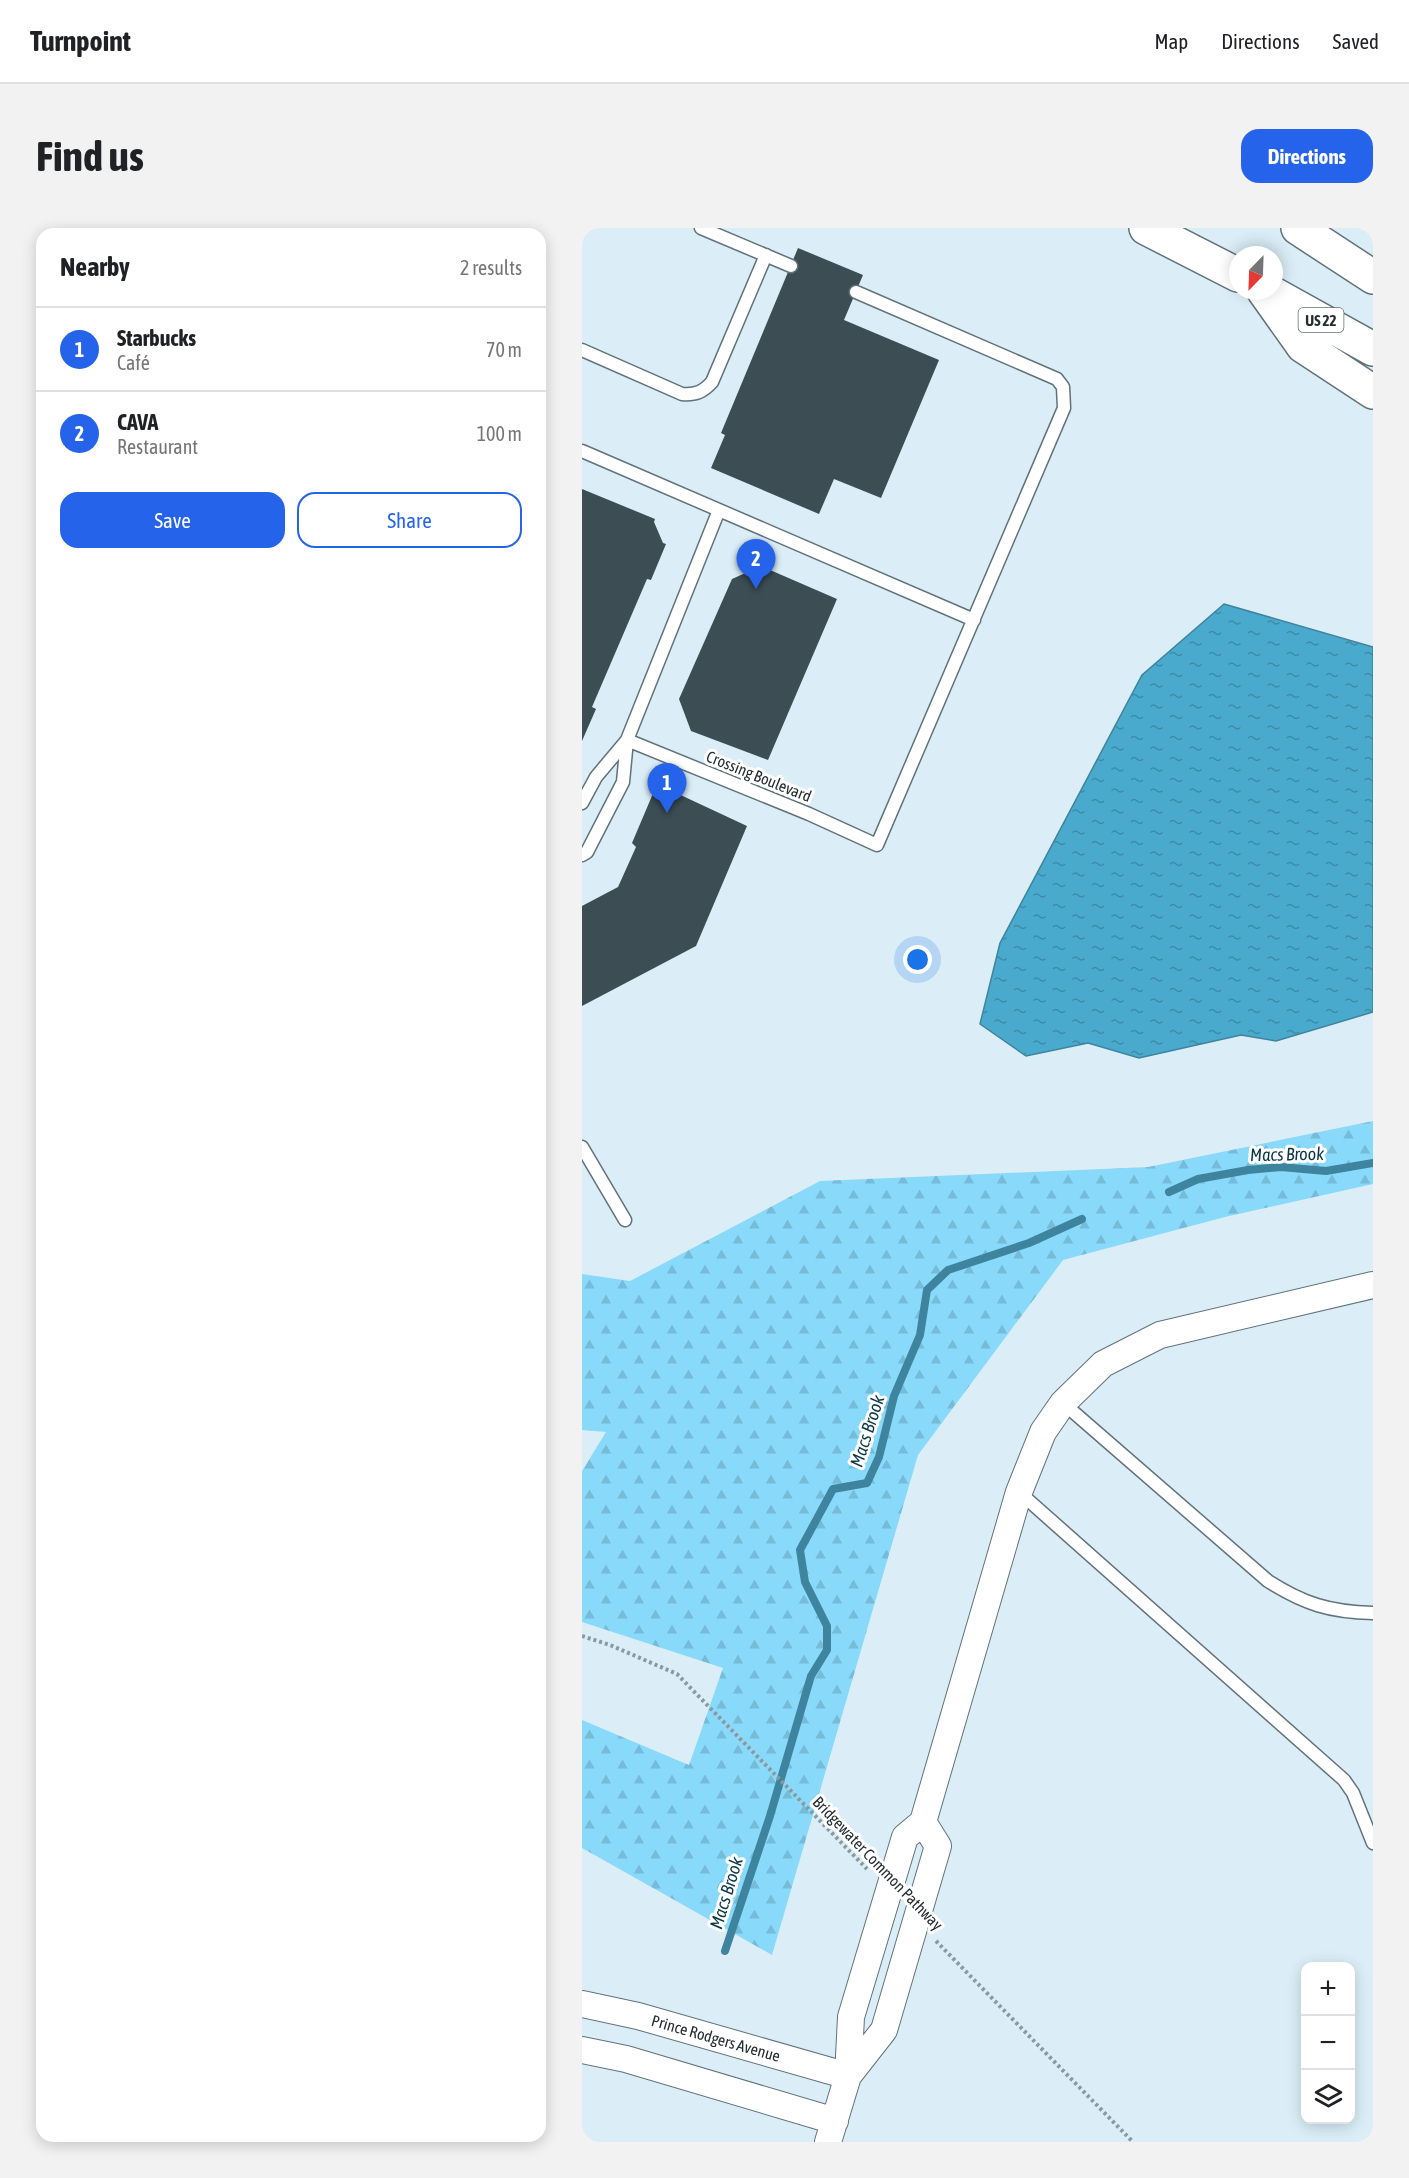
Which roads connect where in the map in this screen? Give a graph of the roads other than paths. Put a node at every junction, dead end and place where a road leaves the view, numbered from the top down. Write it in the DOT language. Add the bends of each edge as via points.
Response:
graph roads {
  1 [pos="701,228"];
  2 [pos="1146,228"];
  3 [pos="1298,228"];
  4 [pos="766,255"];
  5 [pos="791,266"];
  6 [pos="1229,270"];
  7 [pos="1373,277"];
  8 [pos="856,292"];
  9 [pos="1283,299"];
  10 [pos="1270,300"];
  11 [pos="582,350"];
  12 [pos="1373,350"];
  13 [pos="1373,392"];
  14 [pos="582,451"];
  15 [pos="719,510"];
  16 [pos="974,620"];
  17 [pos="627,740"];
  18 [pos="582,803"];
  19 [pos="582,855"];
  20 [pos="582,1147"];
  21 [pos="625,1220"];
  22 [pos="1373,1285"];
  23 [pos="1063,1403"];
  24 [pos="1019,1492"];
  25 [pos="1373,1613"];
  26 [pos="923,1822"];
  27 [pos="1373,1843"];
  28 [pos="582,2004"];
  29 [pos="582,2050"];
  30 [pos="848,2076"];
  31 [pos="832,2131"];
  1 -- 4 [label="lane"];
  2 -- 6 [label="highway"];
  3 -- 7 [label="highway"];
  4 -- 5 [label="lane"];
  4 -- 11 [label="lane" via="705,391 682,394"];
  8 -- 16 [label="lane" via="1057,380 1063,387 1064,408"];
  9 -- 12 [label="highway, US 22"];
  10 -- 13 [label="highway" via="1303,346"];
  14 -- 15 [label="lane"];
  15 -- 16 [label="lane"];
  15 -- 17 [label="lane"];
  16 -- 17 [label="lane, Crossing Boulevard" via="877,845"];
  17 -- 18 [label="lane" via="596,777"];
  17 -- 19 [label="lane" via="623,783"];
  20 -- 21 [label="lane"];
  22 -- 23 [label="street" via="1160,1335 1103,1364"];
  23 -- 24 [label="street" via="1043,1432"];
  23 -- 25 [label="lane" via="1268,1581 1310,1604 1350,1613"];
  24 -- 26 [label="street"];
  24 -- 27 [label="lane" via="1344,1780"];
  26 -- 30 [label="street" via="905,1837 851,2017"];
  26 -- 30 [label="street" via="938,1846 884,2030"];
  28 -- 30 [label="street, Prince Rodgers Avenue" via="638,2016"];
  29 -- 31 [label="street" via="626,2060"];
  30 -- 31 [label="street"];
}
